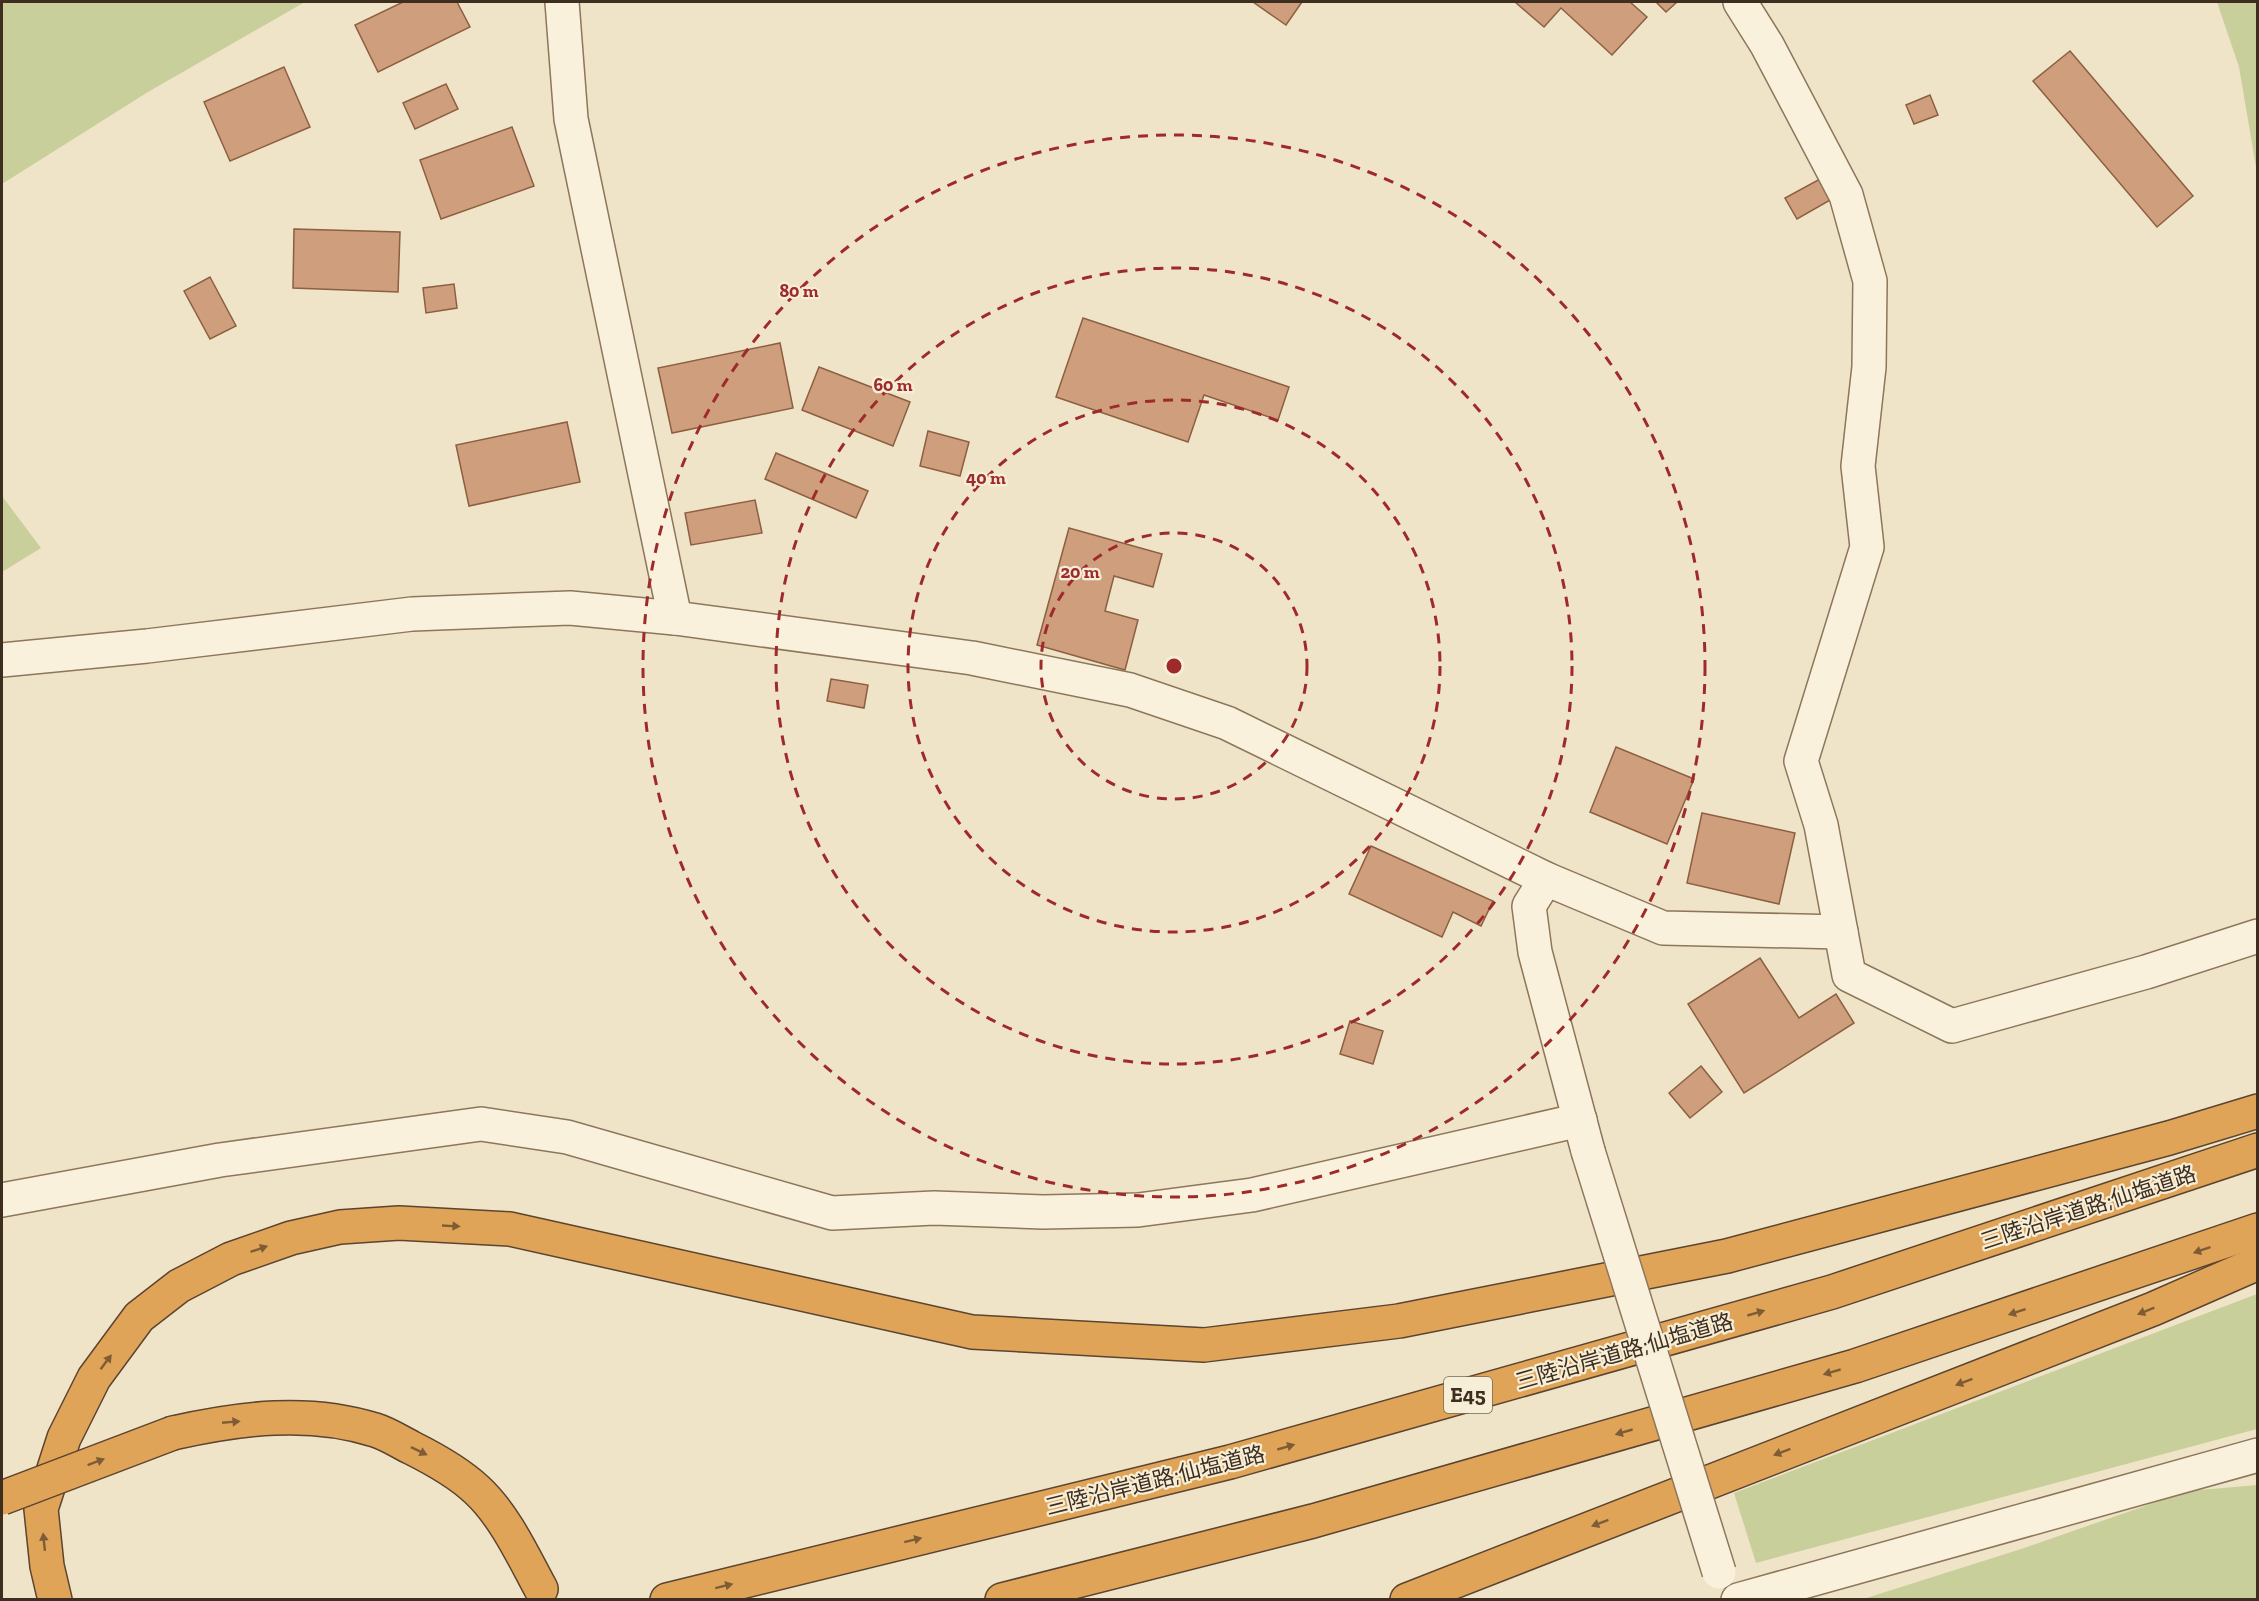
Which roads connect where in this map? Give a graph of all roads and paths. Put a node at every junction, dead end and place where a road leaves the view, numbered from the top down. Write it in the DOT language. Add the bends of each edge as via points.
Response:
graph roads {
  1 [pos="542,2"];
  2 [pos="562,2"];
  3 [pos="1740,2"];
  4 [pos="565,39"];
  5 [pos="675,618"];
  6 [pos="2,660"];
  7 [pos="1546,879"];
  8 [pos="1841,932"];
  9 [pos="2258,936"];
  10 [pos="2258,1112"];
  11 [pos="1580,1120"];
  12 [pos="2258,1150"];
  13 [pos="2,1200"];
  14 [pos="2258,1230"];
  15 [pos="2258,1263"];
  16 [pos="2258,1455"];
  17 [pos="2,1498"];
  18 [pos="1724,1586"];
  19 [pos="540,1589"];
  20 [pos="55,1599"];
  21 [pos="667,1599"];
  22 [pos="1002,1599"];
  23 [pos="1407,1599"];
  24 [pos="1738,1599"];
  1 -- 4 [label="street"];
  2 -- 4 [label="street"];
  3 -- 8 [label="street" via="1846,195 1869,281 1869,367 1858,466 1867,548 1801,761 1821,825"];
  4 -- 5 [label="street" via="571,119"];
  5 -- 6 [label="street" via="570,608 412,614"];
  5 -- 7 [label="street" via="972,658 1130,690 1227,723"];
  7 -- 8 [label="street" via="1663,928"];
  7 -- 11 [label="street" via="1530,906 1535,952"];
  8 -- 9 [label="street" via="1848,975 1952,1026"];
  20 -- 10 [label="highway, one-way" via="41,1509 64,1438 94,1378 139,1317 179,1286 231,1258 340,1227 399,1223 510,1229 972,1332 1204,1344 1399,1321 1727,1256"];
  11 -- 13 [label="street" via="1252,1195 1138,1210 934,1208 832,1213 567,1137 481,1124 220,1160"];
  11 -- 18 [label="street, bridge"];
  21 -- 12 [label="highway, 三陸沿岸道路;仙塩道路 / E45, one-way" via="1309,1440 1832,1292"];
  14 -- 22 [label="highway, one-way" via="1855,1366 1313,1521"];
  15 -- 23 [label="highway, one-way" via="2153,1309"];
  16 -- 24 [label="street"];
  17 -- 19 [label="highway, one-way, bridge" via="173,1433 219,1423 282,1417 325,1419 376,1430 432,1458 477,1490 513,1536"];
}
